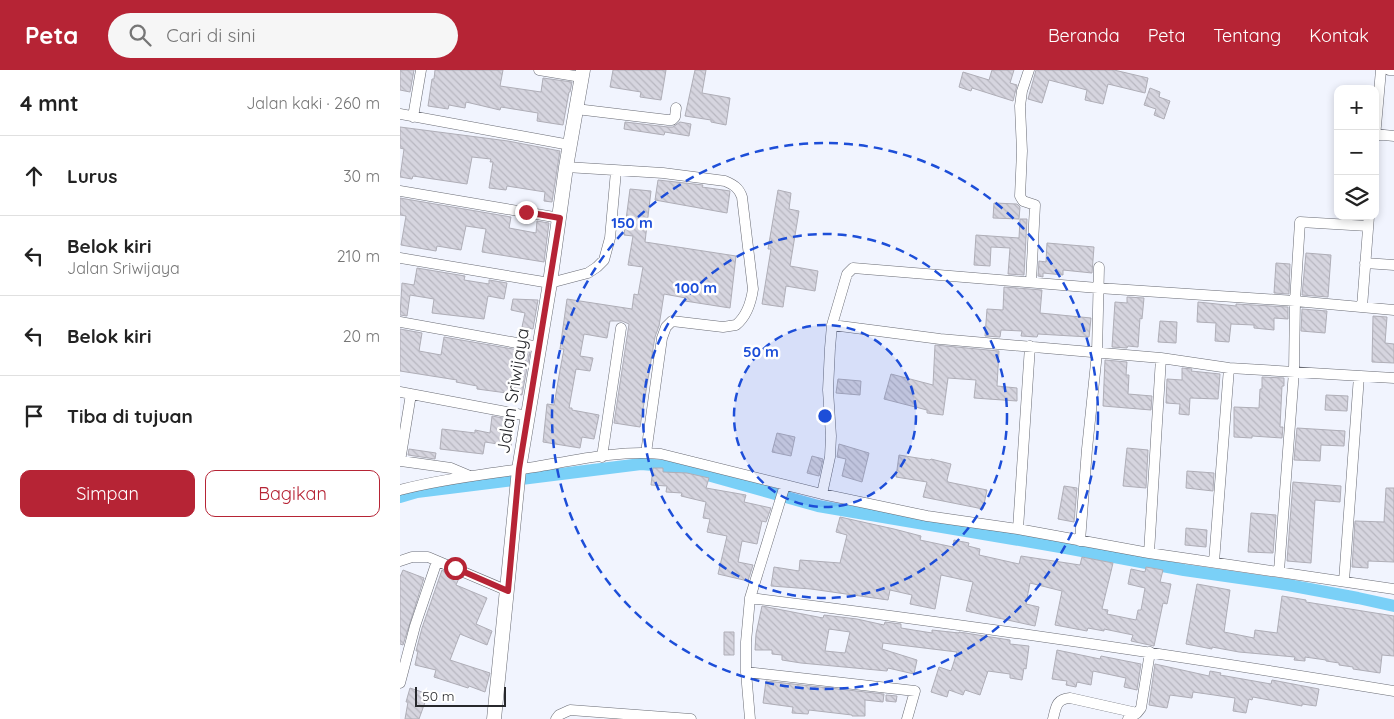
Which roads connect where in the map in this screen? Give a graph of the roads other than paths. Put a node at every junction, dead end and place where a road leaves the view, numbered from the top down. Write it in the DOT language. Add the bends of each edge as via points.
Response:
graph roads {
  1 [pos="420,70"];
  2 [pos="540,70"];
  3 [pos="1029,70"];
  4 [pos="1381,70"];
  5 [pos="1389,70"];
  6 [pos="1394,70"];
  7 [pos="582,73"];
  8 [pos="676,108"];
  9 [pos="576,109"];
  10 [pos="400,114"];
  11 [pos="413,117"];
  12 [pos="1376,130"];
  13 [pos="1379,136"];
  14 [pos="1394,136"];
  15 [pos="570,145"];
  16 [pos="566,167"];
  17 [pos="616,171"];
  18 [pos="400,191"];
  19 [pos="560,218"];
  20 [pos="1369,221"];
  21 [pos="400,258"];
  22 [pos="1366,263"];
  23 [pos="1394,265"];
  24 [pos="1099,268"];
  25 [pos="1031,282"];
  26 [pos="550,283"];
  27 [pos="1098,288"];
  28 [pos="1295,301"];
  29 [pos="1362,307"];
  30 [pos="1394,310"];
  31 [pos="400,322"];
  32 [pos="832,325"];
  33 [pos="620,328"];
  34 [pos="1030,346"];
  35 [pos="539,347"];
  36 [pos="1097,353"];
  37 [pos="1161,358"];
  38 [pos="1229,368"];
  39 [pos="1294,372"];
  40 [pos="1359,376"];
  41 [pos="1394,378"];
  42 [pos="400,392"];
  43 [pos="411,394"];
  44 [pos="528,416"];
  45 [pos="646,452"];
  46 [pos="602,457"];
  47 [pos="401,461"];
  48 [pos="519,472"];
  49 [pos="470,476"];
  50 [pos="784,489"];
  51 [pos="400,490"];
  52 [pos="822,494"];
  53 [pos="1018,529"];
  54 [pos="1080,541"];
  55 [pos="1149,553"];
  56 [pos="437,560"];
  57 [pos="400,561"];
  58 [pos="1214,562"];
  59 [pos="1279,571"];
  60 [pos="1344,581"];
  61 [pos="1394,589"];
  62 [pos="508,591"];
  63 [pos="750,598"];
  64 [pos="1150,652"];
  65 [pos="746,672"];
  66 [pos="400,683"];
  67 [pos="1394,691"];
  68 [pos="1132,716"];
  69 [pos="494,719"];
  70 [pos="556,719"];
  71 [pos="691,719"];
  72 [pos="750,719"];
  73 [pos="907,719"];
  74 [pos="1052,719"];
  1 -- 11 [label="street"];
  2 -- 7 [label="street"];
  3 -- 25 [label="street" via="1020,106 1020,196 1023,201 1035,205"];
  4 -- 12 [label="street"];
  5 -- 6 [label="street"];
  7 -- 9 [label="street, Jalan Sriwijaya"];
  8 -- 9 [label="street" via="675,117 668,120"];
  9 -- 15 [label="street, Jalan Sriwijaya"];
  10 -- 11 [label="street"];
  11 -- 15 [label="street"];
  13 -- 14 [label="street"];
  15 -- 16 [label="street, Jalan Sriwijaya"];
  16 -- 17 [label="street"];
  16 -- 19 [label="street, Jalan Sriwijaya"];
  17 -- 26 [label="street" via="610,238 604,260 588,273"];
  17 -- 45 [label="street" via="663,173 734,184 742,197 753,289 748,310 736,325 723,327 672,321 666,327"];
  18 -- 19 [label="street"];
  19 -- 26 [label="street, Jalan Sriwijaya"];
  20 -- 22 [label="street"];
  20 -- 28 [label="street" via="1300,222"];
  21 -- 26 [label="street"];
  22 -- 23 [label="street"];
  22 -- 29 [label="street"];
  24 -- 27 [label="street"];
  25 -- 27 [label="street"];
  25 -- 32 [label="street" via="853,268 847,274"];
  26 -- 35 [label="street, Jalan Sriwijaya"];
  27 -- 28 [label="street"];
  27 -- 36 [label="street"];
  28 -- 29 [label="street"];
  28 -- 39 [label="street"];
  29 -- 30 [label="street"];
  31 -- 35 [label="street"];
  32 -- 34 [label="street" via="940,339"];
  32 -- 52 [label="street" via="828,390 830,457"];
  33 -- 46 [label="street"];
  34 -- 36 [label="street"];
  34 -- 53 [label="street"];
  35 -- 44 [label="street, Jalan Sriwijaya"];
  36 -- 37 [label="street"];
  36 -- 54 [label="street"];
  37 -- 38 [label="street"];
  37 -- 55 [label="street"];
  38 -- 39 [label="street"];
  38 -- 58 [label="street"];
  39 -- 40 [label="street"];
  39 -- 59 [label="street"];
  40 -- 41 [label="street"];
  40 -- 60 [label="street"];
  42 -- 43 [label="street"];
  43 -- 44 [label="street"];
  43 -- 47 [label="street"];
  44 -- 48 [label="street, Jalan Sriwijaya"];
  45 -- 46 [label="street"];
  45 -- 50 [label="street"];
  46 -- 48 [label="street"];
  47 -- 49 [label="street" via="451,468"];
  48 -- 49 [label="street"];
  48 -- 62 [label="street, Jalan Sriwijaya"];
  49 -- 51 [label="street"];
  50 -- 52 [label="street"];
  50 -- 63 [label="street"];
  52 -- 53 [label="street" via="926,516"];
  53 -- 54 [label="street"];
  54 -- 55 [label="street"];
  55 -- 58 [label="street"];
  56 -- 57 [label="street" via="412,557"];
  56 -- 62 [label="street"];
  56 -- 66 [label="street"];
  58 -- 59 [label="street"];
  59 -- 60 [label="street"];
  60 -- 61 [label="street"];
  62 -- 69 [label="street, Jalan Sriwijaya"];
  63 -- 64 [label="street"];
  63 -- 65 [label="street"];
  64 -- 67 [label="street"];
  64 -- 68 [label="street" via="1141,708"];
  65 -- 72 [label="street"];
  65 -- 73 [label="street" via="915,692"];
  68 -- 74 [label="street" via="1070,698 1057,704"];
  70 -- 71 [label="street" via="570,710"];
}
